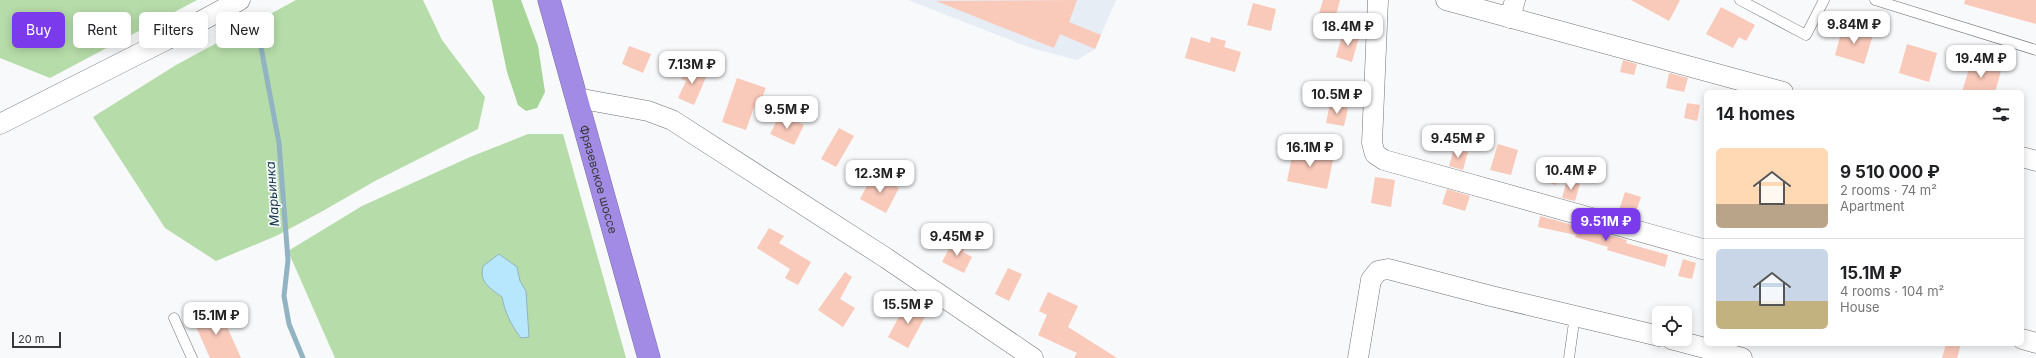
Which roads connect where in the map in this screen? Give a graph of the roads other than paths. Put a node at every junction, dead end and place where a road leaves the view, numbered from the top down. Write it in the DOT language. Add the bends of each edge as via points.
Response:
graph roads {
  1 [pos="240,0"];
  2 [pos="549,0"];
  3 [pos="1378,0"];
  4 [pos="1446,0"];
  5 [pos="1740,0"];
  6 [pos="1824,0"];
  7 [pos="1875,0"];
  8 [pos="1512,9"];
  9 [pos="2036,50"];
  10 [pos="1776,90"];
  11 [pos="576,98"];
  12 [pos="0,124"];
  13 [pos="2024,158"];
  14 [pos="2036,161"];
  15 [pos="1704,249"];
  16 [pos="1575,315"];
  17 [pos="174,318"];
  18 [pos="1652,334"];
  19 [pos="2024,339"];
  20 [pos="2036,342"];
  21 [pos="1692,345"];
  22 [pos="192,358"];
  23 [pos="650,358"];
  24 [pos="1033,358"];
  25 [pos="1358,358"];
  26 [pos="1569,358"];
  27 [pos="1742,358"];
  1 -- 12 [label="street"];
  2 -- 11 [label="highway, Фрязевское шоссе"];
  3 -- 15 [label="street" via="1372,143 1375,154 1384,160"];
  4 -- 8 [label="street"];
  5 -- 6 [label="lane" via="1806,35"];
  7 -- 9 [label="lane"];
  8 -- 10 [label="street"];
  11 -- 23 [label="highway, Фрязевское шоссе"];
  11 -- 24 [label="street" via="648,111 672,120 886,258"];
  13 -- 14 [label="street"];
  16 -- 18 [label="street"];
  16 -- 25 [label="street" via="1388,269 1378,271 1372,280"];
  16 -- 26 [label="lane"];
  17 -- 22 [label="lane"];
  19 -- 20 [label="street"];
  21 -- 27 [label="street"];
}
